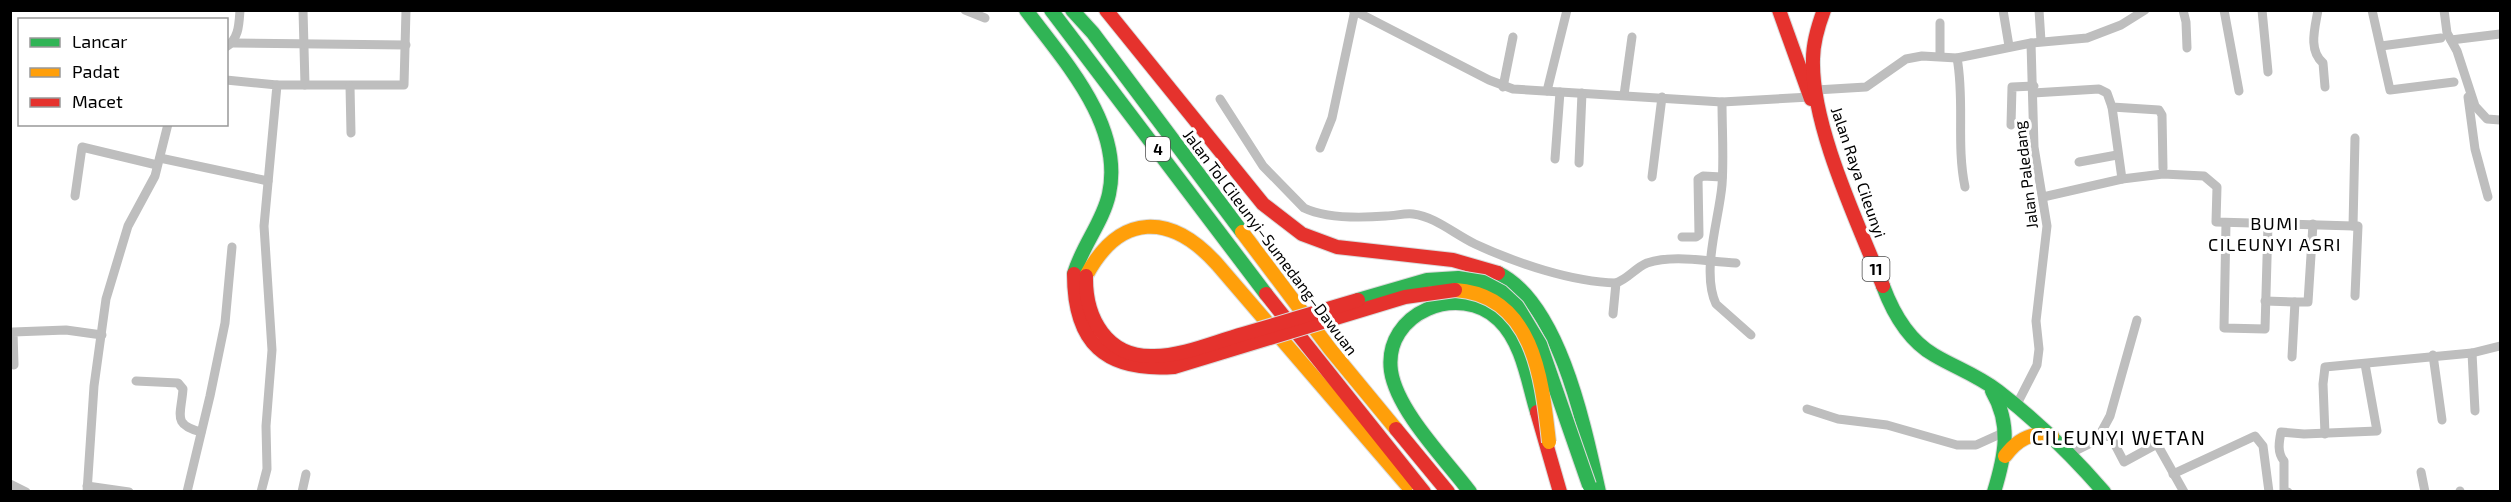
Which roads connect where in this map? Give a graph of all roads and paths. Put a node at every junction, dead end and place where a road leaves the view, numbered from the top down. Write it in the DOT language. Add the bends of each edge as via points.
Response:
graph roads {
  1 [pos="240,10"];
  2 [pos="303,10"];
  3 [pos="406,10"];
  4 [pos="965,10"];
  5 [pos="1026,10"];
  6 [pos="1051,10"];
  7 [pos="1072,10"];
  8 [pos="1106,10"];
  9 [pos="1567,10"];
  10 [pos="1779,10"];
  11 [pos="1824,10"];
  12 [pos="2003,10"];
  13 [pos="2039,10"];
  14 [pos="2183,10"];
  15 [pos="2224,10"];
  16 [pos="2262,10"];
  17 [pos="2318,10"];
  18 [pos="2372,10"];
  19 [pos="2444,10"];
  20 [pos="1355,11"];
  21 [pos="2140,12"];
  22 [pos="985,18"];
  23 [pos="1940,23"];
  24 [pos="2500,34"];
  25 [pos="1513,37"];
  26 [pos="1632,37"];
  27 [pos="2441,38"];
  28 [pos="2451,40"];
  29 [pos="1814,42"];
  30 [pos="2036,42"];
  31 [pos="304,43"];
  32 [pos="230,45"];
  33 [pos="406,45"];
  34 [pos="1790,45"];
  35 [pos="2009,46"];
  36 [pos="2381,46"];
  37 [pos="2187,48"];
  38 [pos="1940,56"];
  39 [pos="1957,58"];
  40 [pos="2268,72"];
  41 [pos="228,80"];
  42 [pos="2454,82"];
  43 [pos="276,85"];
  44 [pos="305,85"];
  45 [pos="350,86"];
  46 [pos="2467,86"];
  47 [pos="1503,87"];
  48 [pos="2325,87"];
  49 [pos="2033,89"];
  50 [pos="2239,91"];
  51 [pos="1547,92"];
  52 [pos="1560,92"];
  53 [pos="1582,93"];
  54 [pos="1813,93"];
  55 [pos="1624,95"];
  56 [pos="1662,97"];
  57 [pos="1220,99"];
  58 [pos="1722,102"];
  59 [pos="2112,107"];
  60 [pos="2500,120"];
  61 [pos="2011,125"];
  62 [pos="168,126"];
  63 [pos="351,133"];
  64 [pos="2355,138"];
  65 [pos="1320,148"];
  66 [pos="2117,155"];
  67 [pos="1555,159"];
  68 [pos="159,161"];
  69 [pos="2079,162"];
  70 [pos="1579,163"];
  71 [pos="2163,168"];
  72 [pos="1652,177"];
  73 [pos="1722,177"];
  74 [pos="2122,179"];
  75 [pos="268,181"];
  76 [pos="1965,187"];
  77 [pos="75,196"];
  78 [pos="2043,197"];
  79 [pos="2488,197"];
  80 [pos="2226,223"];
  81 [pos="2268,224"];
  82 [pos="2313,224"];
  83 [pos="2353,226"];
  84 [pos="1682,237"];
  85 [pos="232,247"];
  86 [pos="1710,260"];
  87 [pos="1736,262"];
  88 [pos="1080,275"];
  89 [pos="1616,283"];
  90 [pos="2355,296"];
  91 [pos="2265,301"];
  92 [pos="2295,302"];
  93 [pos="1613,314"];
  94 [pos="2137,320"];
  95 [pos="102,335"];
  96 [pos="1751,335"];
  97 [pos="2500,346"];
  98 [pos="2472,352"];
  99 [pos="2433,355"];
  100 [pos="2292,357"];
  101 [pos="2365,364"];
  102 [pos="14,365"];
  103 [pos="1977,375"];
  104 [pos="136,381"];
  105 [pos="2016,406"];
  106 [pos="1807,409"];
  107 [pos="2475,411"];
  108 [pos="2442,420"];
  109 [pos="2007,431"];
  110 [pos="201,432"];
  111 [pos="2325,434"];
  112 [pos="2100,435"];
  113 [pos="2052,436"];
  114 [pos="1549,442"];
  115 [pos="1379,444"];
  116 [pos="2071,453"];
  117 [pos="2004,457"];
  118 [pos="2421,472"];
  119 [pos="306,474"];
  120 [pos="2173,474"];
  121 [pos="10,484"];
  122 [pos="87,489"];
  123 [pos="26,492"];
  124 [pos="129,492"];
  125 [pos="187,492"];
  126 [pos="261,492"];
  127 [pos="302,492"];
  128 [pos="1413,492"];
  129 [pos="1424,492"];
  130 [pos="1448,492"];
  131 [pos="1470,492"];
  132 [pos="1560,492"];
  133 [pos="1591,492"];
  134 [pos="1599,492"];
  135 [pos="1994,492"];
  136 [pos="2104,492"];
  137 [pos="2184,492"];
  138 [pos="2269,492"];
  139 [pos="2288,492"];
  140 [pos="2426,492"];
  1 -- 32 [label="street"];
  2 -- 31 [label="street"];
  3 -- 33 [label="street"];
  4 -- 22 [label="street"];
  5 -- 88 [label="highway" via="1096,113 1112,151 1109,195 1078,260"];
  6 -- 115 [label="highway, Jalan Tol Cileunyi–Sumedang–Dawuan / 4"];
  7 -- 130 [label="highway, Jalan Tol Cileunyi–Sumedang–Dawuan / 4" via="1330,349"];
  8 -- 134 [label="highway" via="1239,177 1277,217 1302,234 1337,248 1454,260 1492,270 1515,282 1542,314 1551,333"];
  9 -- 51 [label="street"];
  10 -- 34 [label="highway, 11"];
  11 -- 29 [label="highway, Jalan Raya Cileunyi / 11"];
  12 -- 35 [label="street"];
  13 -- 30 [label="street, Jalan Paledang"];
  14 -- 37 [label="street"];
  15 -- 50 [label="street"];
  16 -- 40 [label="street"];
  17 -- 48 [label="street" via="2314,42 2316,58 2323,63"];
  18 -- 36 [label="street"];
  19 -- 28 [label="street"];
  20 -- 47 [label="street"];
  20 -- 65 [label="street" via="1332,118"];
  21 -- 30 [label="street" via="2087,38"];
  23 -- 38 [label="street"];
  24 -- 28 [label="street"];
  25 -- 47 [label="street"];
  26 -- 55 [label="street"];
  27 -- 36 [label="street"];
  28 -- 46 [label="street"];
  29 -- 34 [label="highway" via="1800,48"];
  29 -- 54 [label="highway, Jalan Raya Cileunyi / 11"];
  30 -- 35 [label="street"];
  30 -- 49 [label="street, Jalan Paledang"];
  31 -- 32 [label="street"];
  31 -- 33 [label="street"];
  31 -- 44 [label="street"];
  33 -- 45 [label="street" via="404,85"];
  34 -- 54 [label="highway, 11"];
  35 -- 39 [label="street"];
  36 -- 42 [label="street" via="2390,90"];
  38 -- 39 [label="street"];
  38 -- 54 [label="street" via="1906,59 1866,87"];
  39 -- 76 [label="street" via="1962,84 1960,127"];
  41 -- 43 [label="street"];
  43 -- 44 [label="street"];
  43 -- 75 [label="street"];
  44 -- 45 [label="street"];
  45 -- 63 [label="street"];
  46 -- 60 [label="street" via="2480,114"];
  46 -- 79 [label="street" via="2475,149"];
  47 -- 51 [label="street"];
  49 -- 59 [label="street" via="2099,89 2107,93"];
  49 -- 61 [label="street" via="2012,87"];
  49 -- 78 [label="street, Jalan Paledang" via="2034,147"];
  51 -- 52 [label="street"];
  52 -- 53 [label="street"];
  52 -- 67 [label="street"];
  53 -- 55 [label="street"];
  53 -- 70 [label="street"];
  54 -- 58 [label="street"];
  54 -- 103 [label="highway, Jalan Raya Cileunyi / 11" via="1821,125 1885,292 1902,325 1927,352"];
  55 -- 56 [label="street"];
  56 -- 58 [label="street"];
  56 -- 72 [label="street"];
  57 -- 89 [label="street" via="1263,166 1312,212 1360,218 1413,214 1507,258 1594,282"];
  58 -- 73 [label="street"];
  59 -- 66 [label="street"];
  59 -- 71 [label="street" via="2159,110"];
  62 -- 68 [label="street"];
  64 -- 83 [label="street"];
  66 -- 69 [label="street"];
  66 -- 74 [label="street"];
  68 -- 75 [label="street"];
  68 -- 77 [label="street" via="82,147"];
  68 -- 95 [label="street" via="128,226 106,299"];
  73 -- 84 [label="street" via="1698,179 1699,235"];
  73 -- 86 [label="street"];
  74 -- 78 [label="street"];
  74 -- 80 [label="street" via="2163,174 2204,176 2217,187 2216,222"];
  75 -- 126 [label="street" via="264,226 272,350 267,469"];
  78 -- 105 [label="street, Jalan Paledang" via="2047,226 2036,321 2039,349 2032,378"];
  80 -- 81 [label="street"];
  80 -- 91 [label="street" via="2224,328 2265,329"];
  81 -- 82 [label="street"];
  81 -- 91 [label="street"];
  82 -- 83 [label="street"];
  82 -- 92 [label="street" via="2308,303"];
  83 -- 90 [label="street" via="2358,226"];
  85 -- 110 [label="street" via="225,323"];
  86 -- 87 [label="street"];
  86 -- 89 [label="street" via="1647,264"];
  86 -- 96 [label="street" via="1716,304"];
  88 -- 114 [label="highway, bridge" via="1072,295 1075,313 1091,343 1120,364 1155,370 1417,294 1461,290 1479,294 1509,313 1527,344 1542,395"];
  88 -- 115 [label="highway" via="1101,250 1126,230 1160,226 1187,236"];
  88 -- 133 [label="highway, bridge" via="1087,309 1101,334 1113,346 1147,357 1187,350 1418,282 1446,278 1485,283 1517,303 1534,329 1580,450"];
  89 -- 93 [label="street"];
  91 -- 92 [label="street"];
  92 -- 100 [label="street"];
  94 -- 112 [label="street" via="2110,416"];
  95 -- 102 [label="street" via="66,330 13,332"];
  95 -- 122 [label="street" via="94,386"];
  97 -- 98 [label="street"];
  98 -- 99 [label="street"];
  98 -- 107 [label="street"];
  99 -- 101 [label="street"];
  99 -- 108 [label="street"];
  101 -- 111 [label="street" via="2323,369"];
  101 -- 111 [label="street" via="2377,431"];
  103 -- 105 [label="highway, Jalan Raya Cileunyi / 11"];
  103 -- 109 [label="highway, 11" via="2000,403"];
  104 -- 110 [label="street" via="178,383 183,389 181,423 184,428"];
  105 -- 113 [label="highway, Jalan Raya Cileunyi / 11"];
  106 -- 109 [label="street" via="1838,419 1887,425 1957,445 1976,446"];
  109 -- 117 [label="highway, 11"];
  110 -- 125 [label="street"];
  111 -- 139 [label="street" via="2281,432 2278,444 2284,461 2284,491"];
  112 -- 116 [label="street"];
  112 -- 120 [label="street" via="2111,437 2124,462 2157,444"];
  113 -- 116 [label="highway, Jalan Raya Cileunyi / 11"];
  113 -- 117 [label="highway" via="2027,436 2013,444"];
  114 -- 131 [label="highway, bridge" via="1516,347 1498,320 1473,304 1441,303 1425,308 1411,317 1393,342 1391,372 1405,404"];
  114 -- 132 [label="highway"];
  115 -- 128 [label="highway"];
  115 -- 129 [label="highway, Jalan Tol Cileunyi–Sumedang–Dawuan / 4"];
  116 -- 136 [label="highway, Jalan Raya Cileunyi / 11"];
  117 -- 135 [label="highway, 11"];
  118 -- 140 [label="street"];
  119 -- 127 [label="street"];
  120 -- 137 [label="street"];
  120 -- 138 [label="street" via="2254,436 2263,446"];
  121 -- 123 [label="street"];
  122 -- 124 [label="street"];
}
